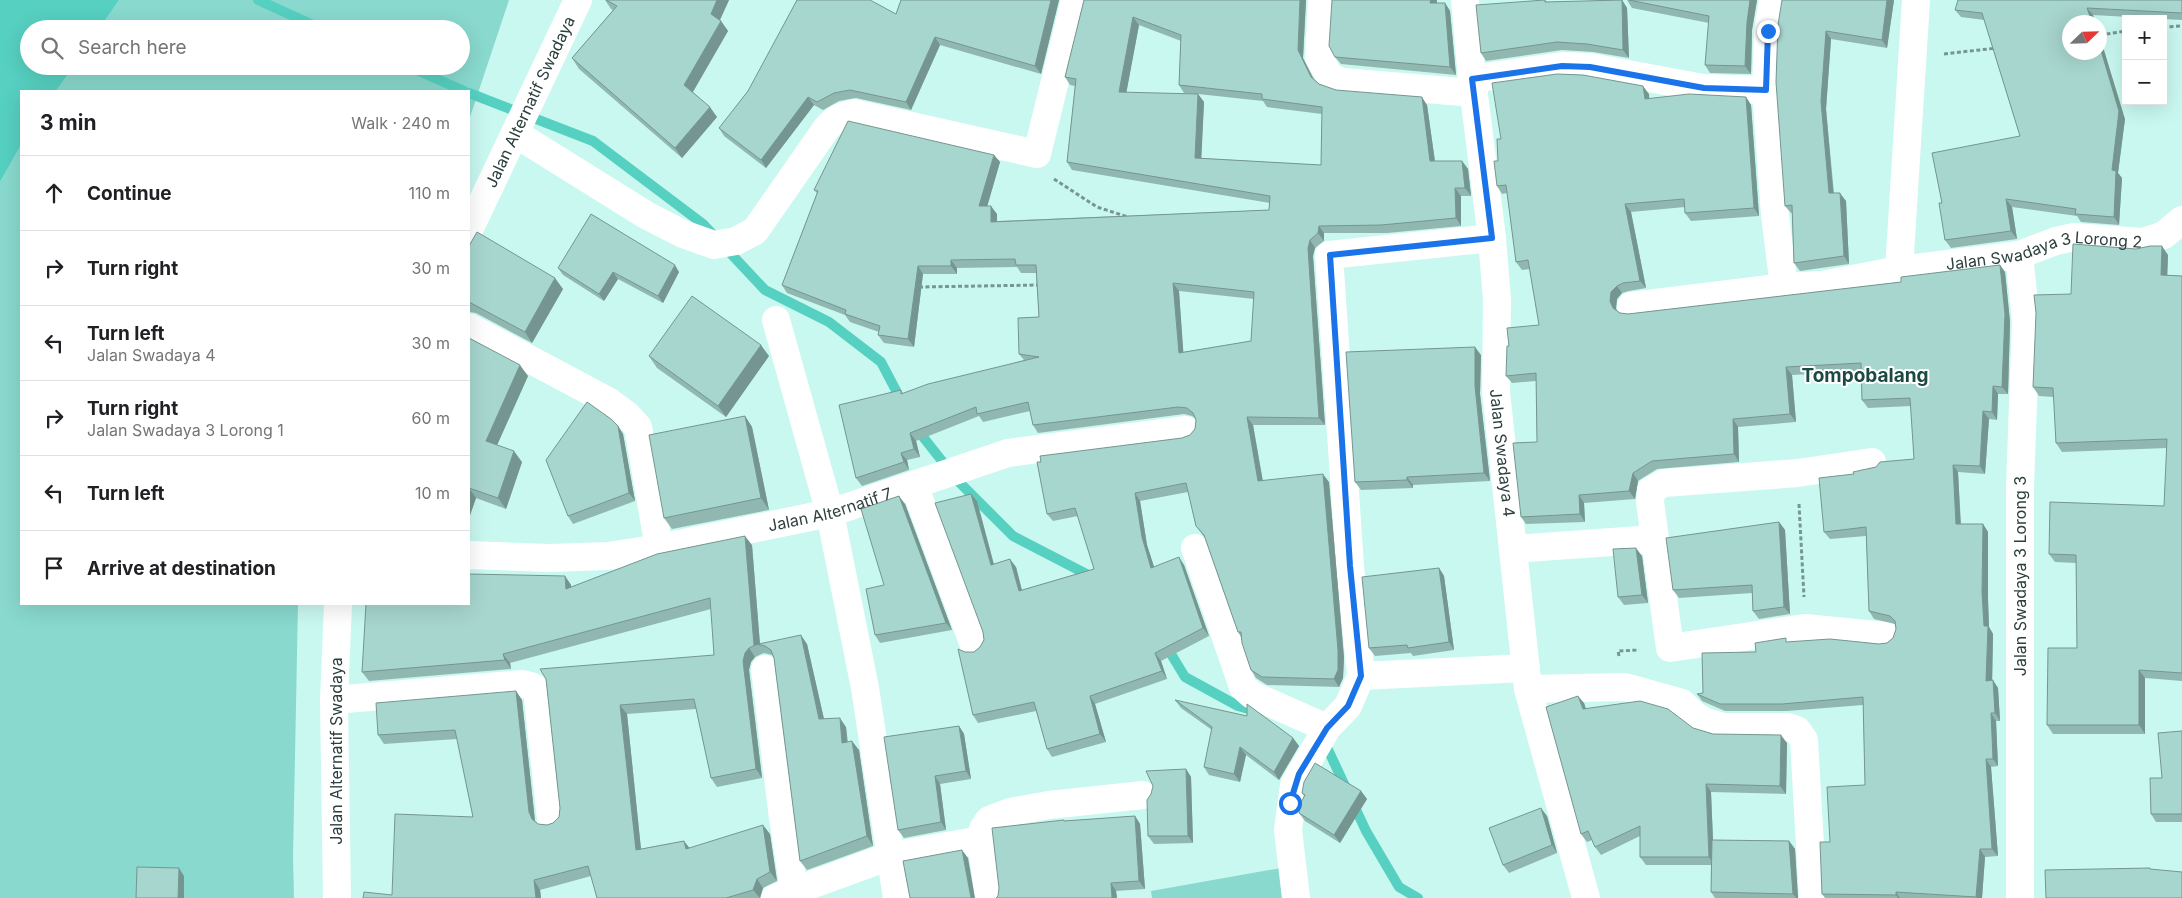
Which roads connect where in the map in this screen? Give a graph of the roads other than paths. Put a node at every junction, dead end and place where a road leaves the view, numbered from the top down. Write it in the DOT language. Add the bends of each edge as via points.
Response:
graph roads {
  1 [pos="578,0"];
  2 [pos="1074,0"];
  3 [pos="1322,0"];
  4 [pos="1465,0"];
  5 [pos="1773,0"];
  6 [pos="1916,0"];
  7 [pos="1473,86"];
  8 [pos="1766,90"];
  9 [pos="516,134"];
  10 [pos="2182,220"];
  11 [pos="470,228"];
  12 [pos="1492,238"];
  13 [pos="2019,255"];
  14 [pos="1899,270"];
  15 [pos="1784,287"];
  16 [pos="1631,306"];
  17 [pos="776,320"];
  18 [pos="470,328"];
  19 [pos="1186,430"];
  20 [pos="1872,462"];
  21 [pos="914,485"];
  22 [pos="830,513"];
  23 [pos="1654,539"];
  24 [pos="659,548"];
  25 [pos="1195,548"];
  26 [pos="1513,549"];
  27 [pos="470,555"];
  28 [pos="338,605"];
  29 [pos="1886,636"];
  30 [pos="974,645"];
  31 [pos="765,669"];
  32 [pos="1361,676"];
  33 [pos="1527,678"];
  34 [pos="334,700"];
  35 [pos="1327,728"];
  36 [pos="1143,795"];
  37 [pos="552,819"];
  38 [pos="981,840"];
  39 [pos="890,856"];
  40 [pos="785,894"];
  41 [pos="337,898"];
  42 [pos="897,898"];
  43 [pos="989,898"];
  44 [pos="1296,898"];
  45 [pos="1586,898"];
  46 [pos="1813,898"];
  47 [pos="2020,898"];
  1 -- 9 [label="street, Jalan Alternatif Swadaya"];
  2 -- 9 [label="street" via="1037,154 853,113 842,116 826,128 755,231 736,241 714,245 683,234 646,215"];
  3 -- 7 [label="street" via="1319,58 1330,77 1343,82"];
  4 -- 7 [label="street, Jalan Swadaya 4"];
  5 -- 8 [label="street" via="1768,31"];
  6 -- 14 [label="street"];
  7 -- 8 [label="street" via="1562,66 1590,67 1704,88"];
  7 -- 12 [label="street, Jalan Swadaya 4"];
  8 -- 15 [label="street"];
  9 -- 11 [label="street, Jalan Alternatif Swadaya"];
  10 -- 13 [label="street, Jalan Swadaya 3 Lorong 2" via="2164,235 2143,242 2074,237"];
  12 -- 26 [label="street, Jalan Swadaya 4" via="1497,300 1496,392"];
  12 -- 32 [label="street" via="1330,255 1350,566"];
  13 -- 14 [label="street, Jalan Swadaya 3 Lorong 2"];
  13 -- 47 [label="street, Jalan Swadaya 3 Lorong 3" via="2026,321 2020,487"];
  14 -- 15 [label="street, Jalan Swadaya 3 Lorong 2" via="1822,285"];
  15 -- 16 [label="street, Jalan Swadaya 3 Lorong 2"];
  17 -- 22 [label="street"];
  18 -- 24 [label="street" via="608,402 638,427"];
  19 -- 21 [label="street, Jalan Alternatif 7" via="1008,453"];
  20 -- 23 [label="street" via="1798,473 1664,483 1651,490"];
  21 -- 22 [label="street, Jalan Alternatif 7"];
  21 -- 30 [label="street"];
  22 -- 24 [label="street, Jalan Alternatif 7"];
  22 -- 39 [label="street" via="865,688"];
  23 -- 26 [label="street"];
  23 -- 29 [label="street" via="1670,648 1805,628"];
  24 -- 27 [label="street, Jalan Alternatif 7" via="608,556"];
  25 -- 35 [label="street" via="1243,687 1252,696"];
  26 -- 33 [label="street, Jalan Swadaya 4"];
  28 -- 34 [label="street, Jalan Alternatif Swadaya"];
  31 -- 40 [label="street" via="783,818"];
  32 -- 33 [label="street"];
  32 -- 35 [label="street" via="1348,706"];
  33 -- 45 [label="street, Jalan Swadaya 4"];
  33 -- 46 [label="street" via="1625,687 1682,703 1694,715 1723,727 1788,727 1797,730 1804,740"];
  34 -- 37 [label="street" via="523,684 531,686 537,690"];
  34 -- 41 [label="street, Jalan Alternatif Swadaya"];
  35 -- 44 [label="street" via="1299,774 1290,803 1288,830"];
  36 -- 38 [label="street" via="1010,812 989,820"];
  38 -- 39 [label="street"];
  38 -- 43 [label="street"];
  39 -- 40 [label="street"];
  39 -- 42 [label="street"];
}
